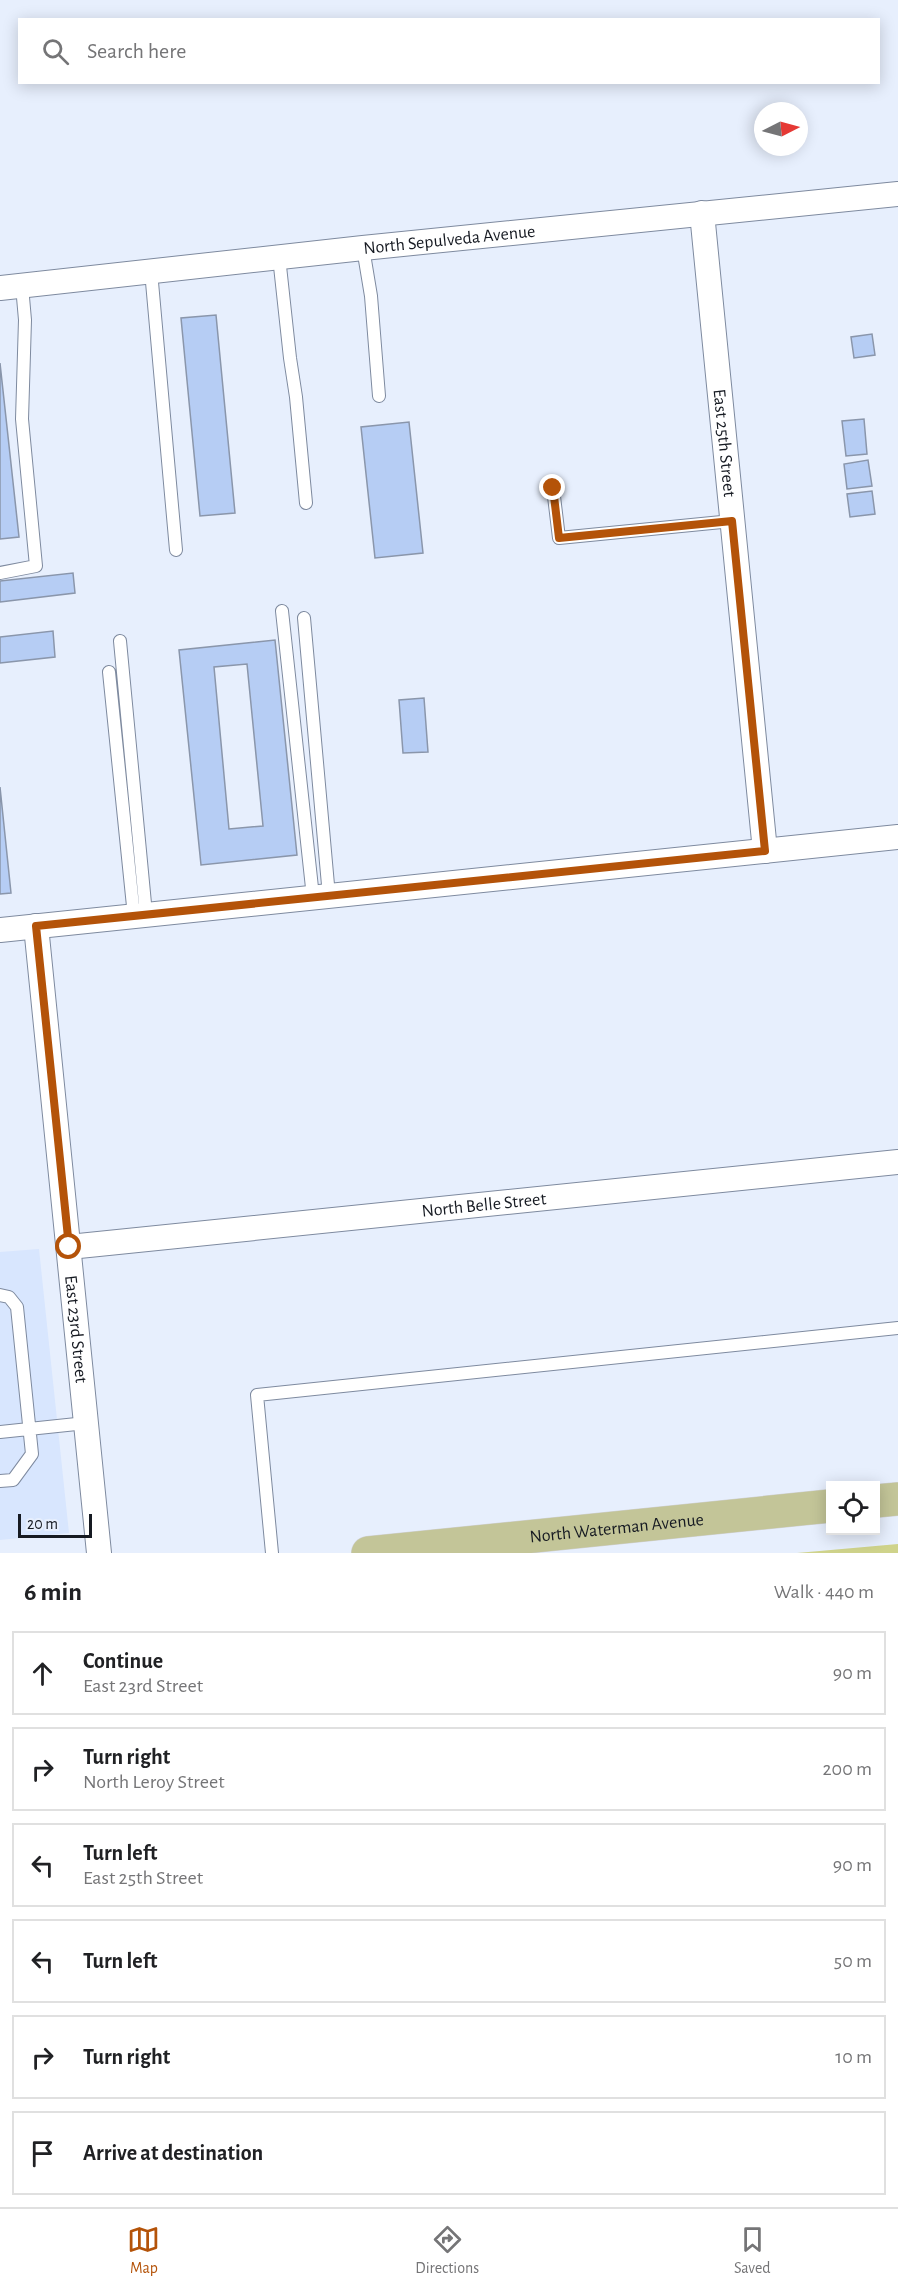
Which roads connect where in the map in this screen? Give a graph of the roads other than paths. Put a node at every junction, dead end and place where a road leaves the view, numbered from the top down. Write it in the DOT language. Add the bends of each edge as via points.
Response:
graph roads {
  1 [pos="898,194"];
  2 [pos="702,213"];
  3 [pos="363,248"];
  4 [pos="279,257"];
  5 [pos="151,271"];
  6 [pos="11,287"];
  7 [pos="380,396"];
  8 [pos="553,488"];
  9 [pos="306,503"];
  10 [pos="732,521"];
  11 [pos="176,550"];
  12 [pos="0,573"];
  13 [pos="282,611"];
  14 [pos="304,618"];
  15 [pos="120,641"];
  16 [pos="109,672"];
  17 [pos="898,837"];
  18 [pos="765,851"];
  19 [pos="321,897"];
  20 [pos="140,915"];
  21 [pos="36,926"];
  22 [pos="0,930"];
  23 [pos="898,1162"];
  24 [pos="69,1247"];
  25 [pos="0,1295"];
  26 [pos="898,1328"];
  27 [pos="86,1423"];
  28 [pos="29,1429"];
  29 [pos="0,1432"];
  30 [pos="0,1481"];
  31 [pos="898,1499"];
  32 [pos="880,1501"];
  33 [pos="826,1507"];
  34 [pos="99,1553"];
  35 [pos="272,1553"];
  36 [pos="368,1553"];
  1 -- 2 [label="street, North Sepulveda Avenue"];
  2 -- 3 [label="street, North Sepulveda Avenue"];
  2 -- 10 [label="street, East 25th Street"];
  3 -- 4 [label="street, North Sepulveda Avenue"];
  3 -- 7 [label="lane"];
  4 -- 5 [label="street, North Sepulveda Avenue"];
  4 -- 9 [label="lane"];
  5 -- 6 [label="street, North Sepulveda Avenue"];
  5 -- 11 [label="lane"];
  6 -- 12 [label="lane" via="25,320 22,419 36,566"];
  8 -- 10 [label="lane" via="559,538"];
  10 -- 18 [label="street, East 25th Street"];
  13 -- 19 [label="lane"];
  14 -- 19 [label="lane"];
  15 -- 20 [label="lane"];
  16 -- 20 [label="lane"];
  17 -- 18 [label="street"];
  18 -- 19 [label="street"];
  19 -- 20 [label="street"];
  20 -- 21 [label="street"];
  21 -- 22 [label="street"];
  21 -- 24 [label="street, East 23rd Street"];
  23 -- 24 [label="street, North Belle Street"];
  24 -- 27 [label="street, East 23rd Street"];
  25 -- 28 [label="lane" via="9,1297 17,1307"];
  26 -- 35 [label="lane" via="256,1395"];
  27 -- 28 [label="lane"];
  27 -- 34 [label="street, East 23rd Street"];
  28 -- 29 [label="lane"];
  28 -- 30 [label="lane" via="32,1454 13,1480"];
  31 -- 32 [label="main road"];
  33 -- 36 [label="main road, North Waterman Avenue"];
}
